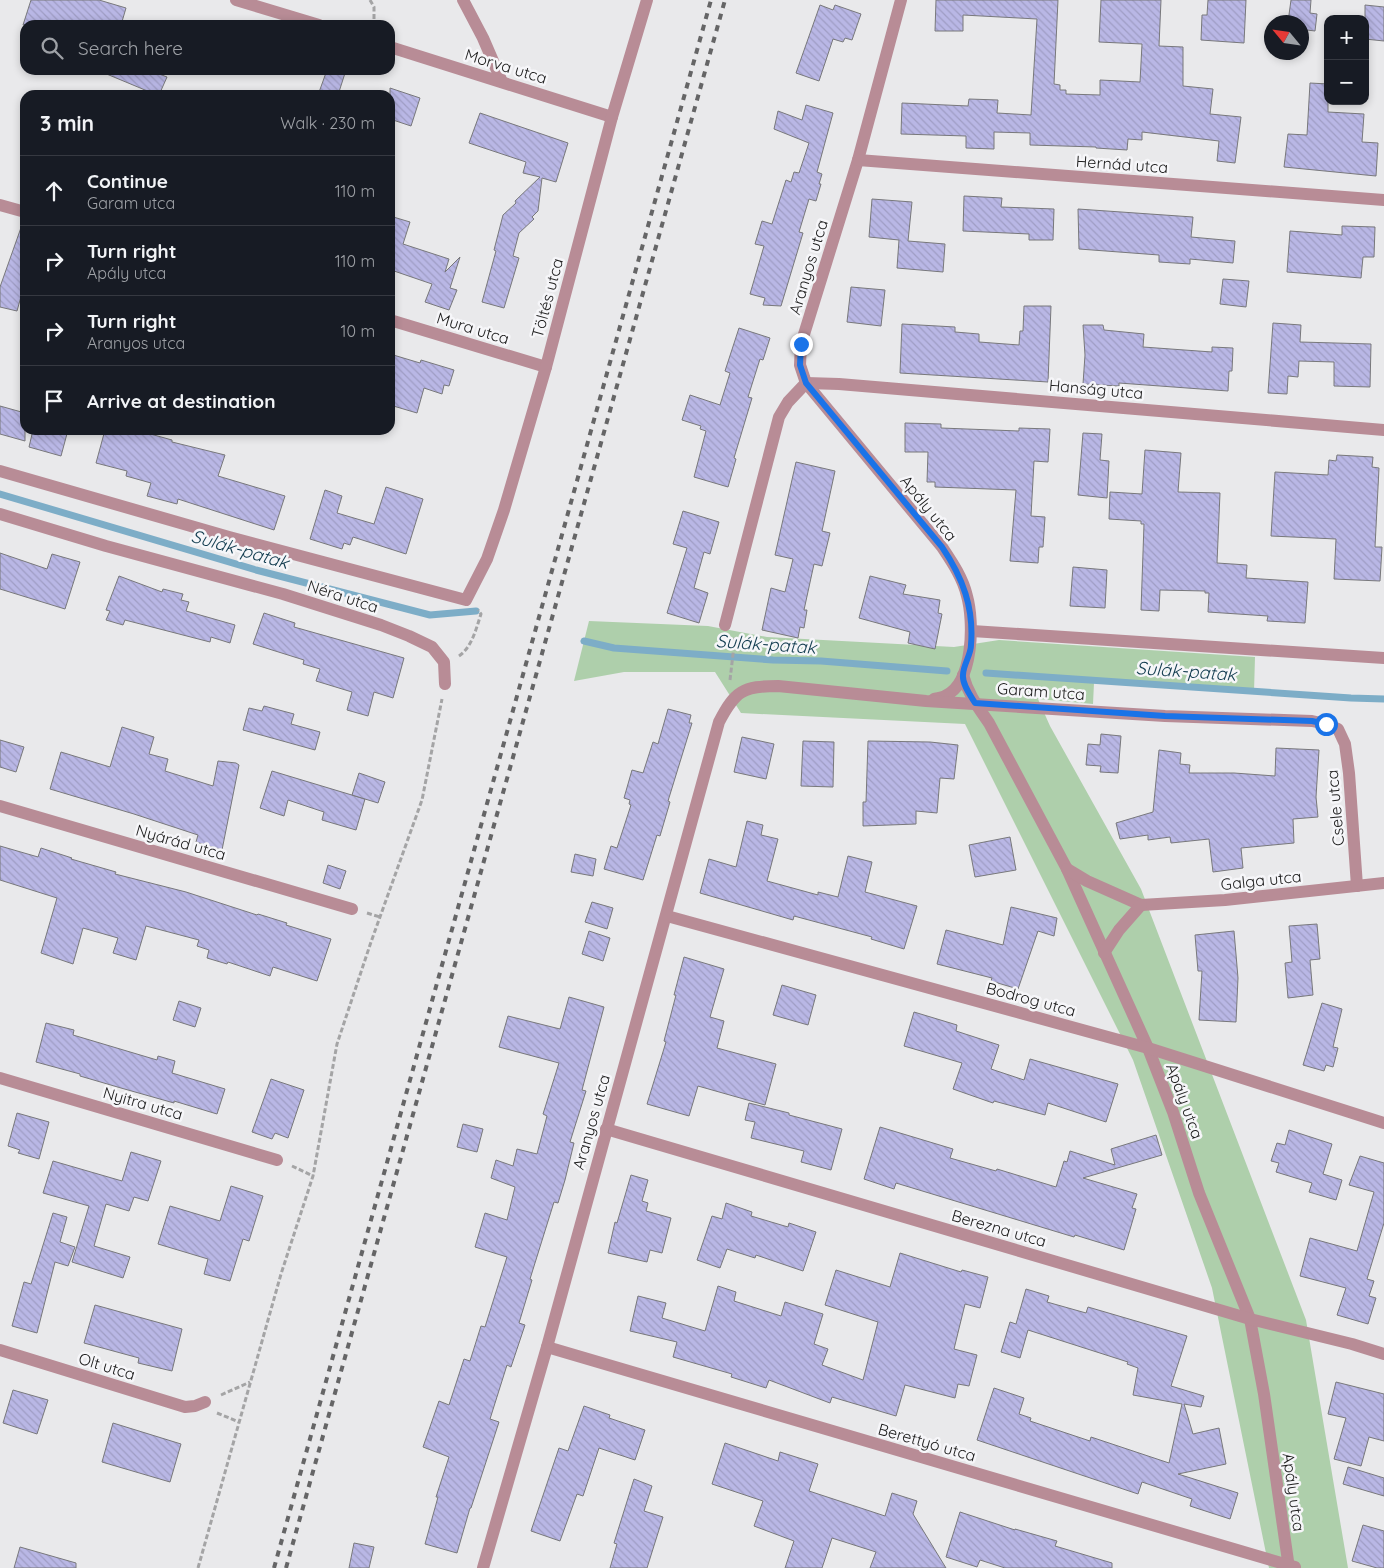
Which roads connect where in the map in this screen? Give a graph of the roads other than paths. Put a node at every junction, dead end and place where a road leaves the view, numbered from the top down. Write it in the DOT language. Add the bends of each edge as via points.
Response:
graph roads {
  1 [pos="236,0"];
  2 [pos="462,0"];
  3 [pos="647,0"];
  4 [pos="901,0"];
  5 [pos="302,20"];
  6 [pos="395,49"];
  7 [pos="502,82"];
  8 [pos="612,116"];
  9 [pos="858,160"];
  10 [pos="1384,200"];
  11 [pos="0,205"];
  12 [pos="20,211"];
  13 [pos="395,322"];
  14 [pos="546,367"];
  15 [pos="806,383"];
  16 [pos="1384,430"];
  17 [pos="0,471"];
  18 [pos="0,514"];
  19 [pos="466,600"];
  20 [pos="725,625"];
  21 [pos="972,631"];
  22 [pos="1384,658"];
  23 [pos="963,675"];
  24 [pos="445,684"];
  25 [pos="741,692"];
  26 [pos="926,701"];
  27 [pos="975,703"];
  28 [pos="1338,729"];
  29 [pos="0,806"];
  30 [pos="1067,869"];
  31 [pos="1384,883"];
  32 [pos="1358,886"];
  33 [pos="1141,905"];
  34 [pos="352,909"];
  35 [pos="667,916"];
  36 [pos="1104,953"];
  37 [pos="1148,1048"];
  38 [pos="0,1078"];
  39 [pos="1384,1123"];
  40 [pos="606,1129"];
  41 [pos="277,1160"];
  42 [pos="1250,1319"];
  43 [pos="547,1347"];
  44 [pos="0,1350"];
  45 [pos="1384,1354"];
  46 [pos="205,1402"];
  47 [pos="487,1567"];
  48 [pos="1291,1567"];
  1 -- 5 [label="street"];
  2 -- 7 [label="street"];
  3 -- 8 [label="street, Töltés utca"];
  4 -- 9 [label="street, Aranyos utca"];
  6 -- 7 [label="street, Morva utca"];
  7 -- 8 [label="street, Morva utca"];
  8 -- 14 [label="street, Töltés utca"];
  9 -- 10 [label="street, Hernád utca"];
  9 -- 15 [label="street, Aranyos utca" via="801,344 800,365"];
  11 -- 12 [label="street"];
  13 -- 14 [label="street, Mura utca"];
  14 -- 19 [label="street, Töltés utca" via="487,560"];
  15 -- 16 [label="street, Hanság utca"];
  15 -- 20 [label="street" via="779,417"];
  15 -- 21 [label="street, Apály utca" via="955,566 967,595"];
  17 -- 19 [label="street, Néra utca" via="229,537"];
  18 -- 24 [label="street, Néra utca" via="346,613 409,636 432,647 444,662"];
  21 -- 22 [label="street"];
  21 -- 23 [label="street, Apály utca"];
  23 -- 26 [label="street, Apály utca" via="955,689 946,696"];
  23 -- 27 [label="street, Apály utca"];
  25 -- 26 [label="street, Garam utca" via="756,686 778,686"];
  25 -- 35 [label="street, Aranyos utca" via="729,703 719,722"];
  26 -- 27 [label="street, Garam utca"];
  27 -- 28 [label="street, Garam utca" via="1165,716 1312,721"];
  27 -- 30 [label="street, Apály utca" via="989,723"];
  28 -- 32 [label="street, Csele utca" via="1345,744 1349,773"];
  29 -- 34 [label="street, Nyárád utca"];
  30 -- 33 [label="street, Galga utca"];
  30 -- 36 [label="street, Apály utca"];
  31 -- 32 [label="street, Galga utca"];
  32 -- 33 [label="street, Galga utca"];
  33 -- 36 [label="street"];
  35 -- 37 [label="street, Bodrog utca"];
  35 -- 40 [label="street, Aranyos utca"];
  36 -- 37 [label="street, Apály utca"];
  37 -- 39 [label="street, Bodrog utca"];
  37 -- 42 [label="street, Apály utca" via="1199,1193"];
  38 -- 41 [label="street, Nyitra utca"];
  40 -- 42 [label="street, Berezna utca"];
  40 -- 43 [label="street, Aranyos utca"];
  42 -- 45 [label="street, Berezna utca"];
  42 -- 48 [label="street, Apály utca"];
  43 -- 47 [label="street, Aranyos utca"];
  43 -- 48 [label="street, Berettyó utca"];
  44 -- 46 [label="street, Olt utca" via="185,1406"];
}
